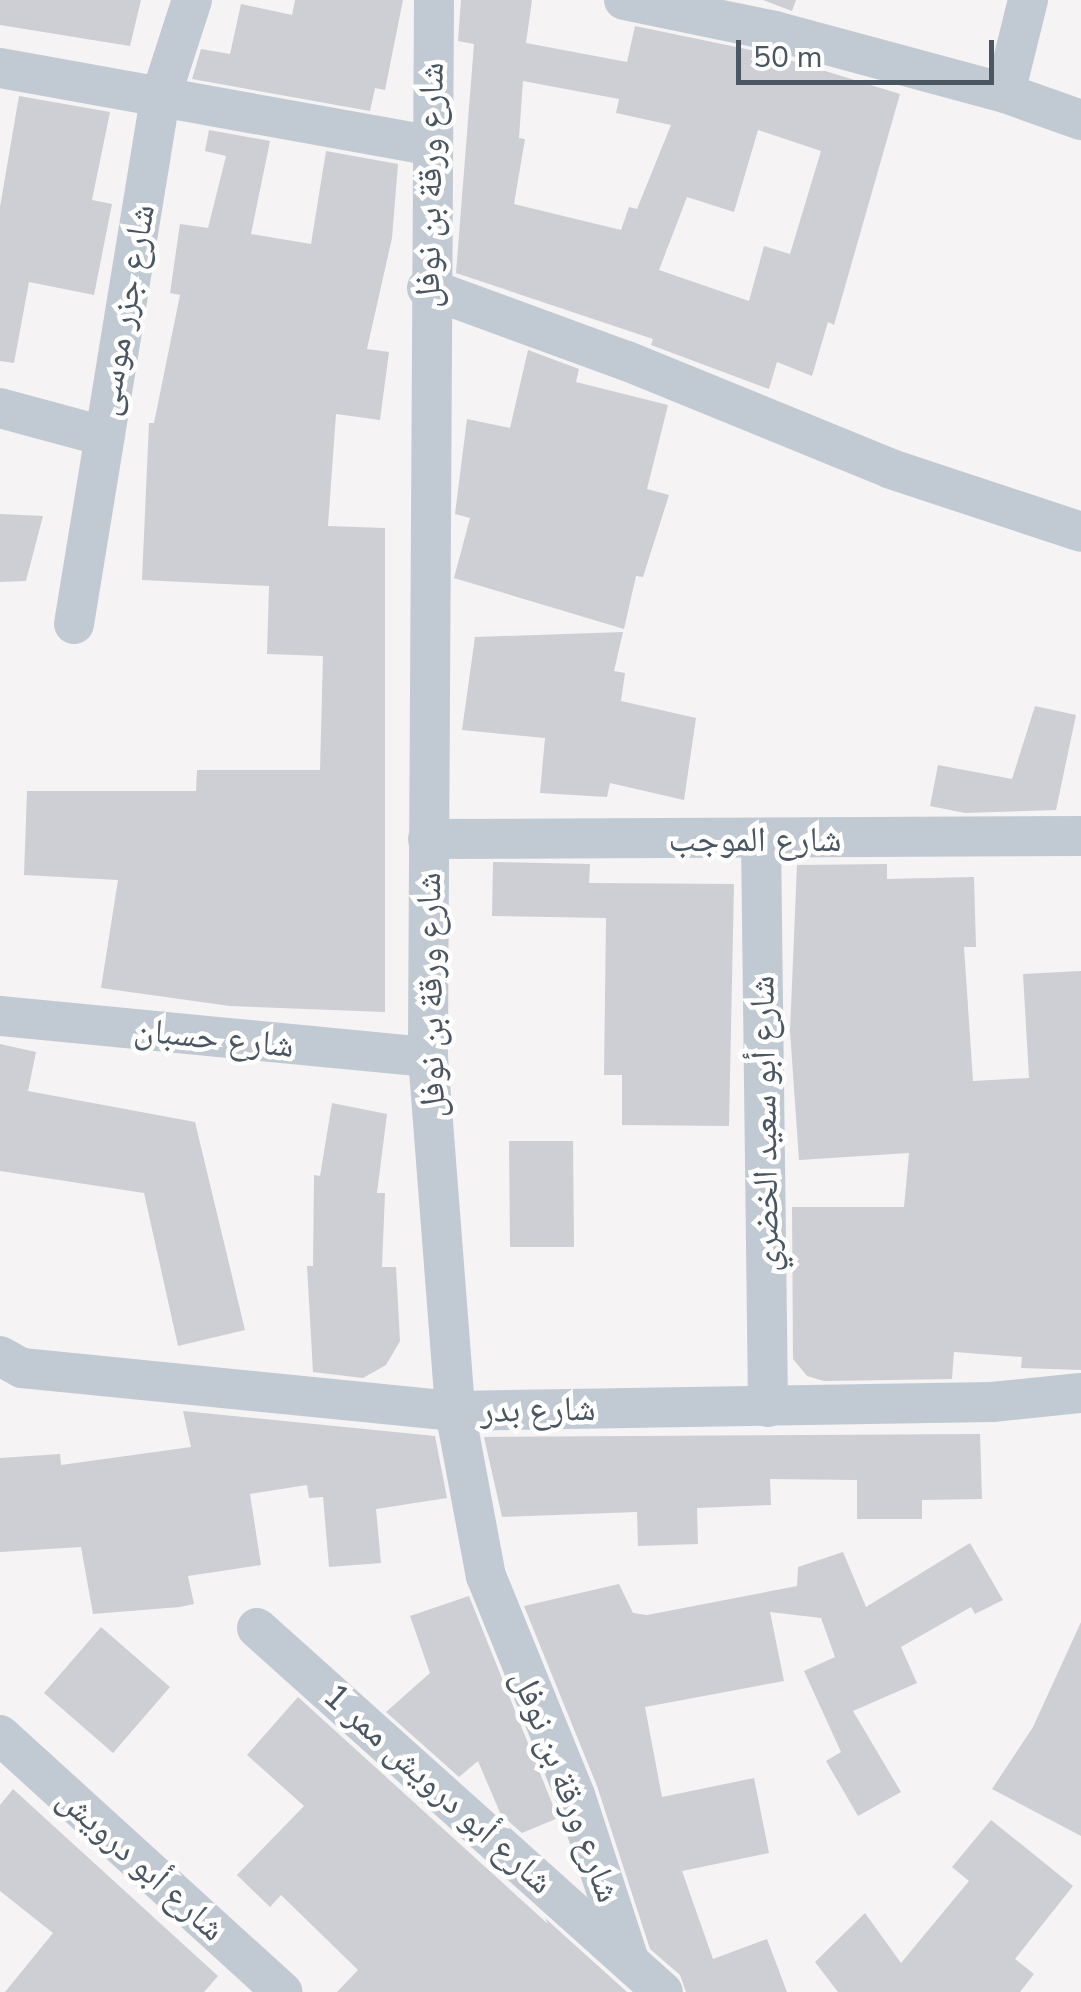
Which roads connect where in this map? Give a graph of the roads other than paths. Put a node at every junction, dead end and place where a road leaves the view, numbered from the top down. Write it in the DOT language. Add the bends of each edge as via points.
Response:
graph roads {
  1 [pos="192,0"];
  2 [pos="434,0"];
  3 [pos="624,0"];
  4 [pos="1028,0"];
  5 [pos="0,68"];
  6 [pos="1005,93"];
  7 [pos="160,100"];
  8 [pos="1081,120"];
  9 [pos="432,146"];
  10 [pos="427,288"];
  11 [pos="0,408"];
  12 [pos="103,436"];
  13 [pos="1081,532"];
  14 [pos="74,624"];
  15 [pos="1081,836"];
  16 [pos="428,839"];
  17 [pos="762,840"];
  18 [pos="0,1016"];
  19 [pos="428,1058"];
  20 [pos="0,1356"];
  21 [pos="1081,1393"];
  22 [pos="768,1407"];
  23 [pos="454,1411"];
  24 [pos="257,1628"];
  25 [pos="0,1735"];
  26 [pos="630,1960"];
  27 [pos="282,1992"];
  28 [pos="663,1992"];
  1 -- 7 [label="street, شارع جزر موسى"];
  2 -- 9 [label="street, شارع ورقة بن نوفل"];
  3 -- 6 [label="street" via="774,31"];
  4 -- 6 [label="street"];
  5 -- 7 [label="street"];
  6 -- 8 [label="street"];
  7 -- 9 [label="street"];
  7 -- 12 [label="street, شارع جزر موسى"];
  9 -- 10 [label="street, شارع ورقة بن نوفل"];
  10 -- 13 [label="street" via="891,469"];
  10 -- 16 [label="street, شارع ورقة بن نوفل"];
  11 -- 12 [label="street"];
  12 -- 14 [label="street, شارع جزر موسى"];
  15 -- 17 [label="street, شارع الموجب"];
  16 -- 17 [label="street, شارع الموجب"];
  16 -- 19 [label="street, شارع ورقة بن نوفل"];
  17 -- 22 [label="street, شارع أبو سعيد الخضري"];
  18 -- 19 [label="street, شارع حسبان"];
  19 -- 23 [label="street, شارع ورقة بن نوفل"];
  20 -- 23 [label="street, شارع بدر" via="32,1369"];
  21 -- 22 [label="street, شارع بدر"];
  22 -- 23 [label="street, شارع بدر"];
  23 -- 26 [label="street, شارع ورقة بن نوفل" via="486,1576 575,1795"];
  24 -- 26 [label="street, شارع أبو درويش ممر 1"];
  25 -- 27 [label="street, شارع أبو درويش"];
  26 -- 28 [label="street, شارع أبو درويش ممر 1"];
}
